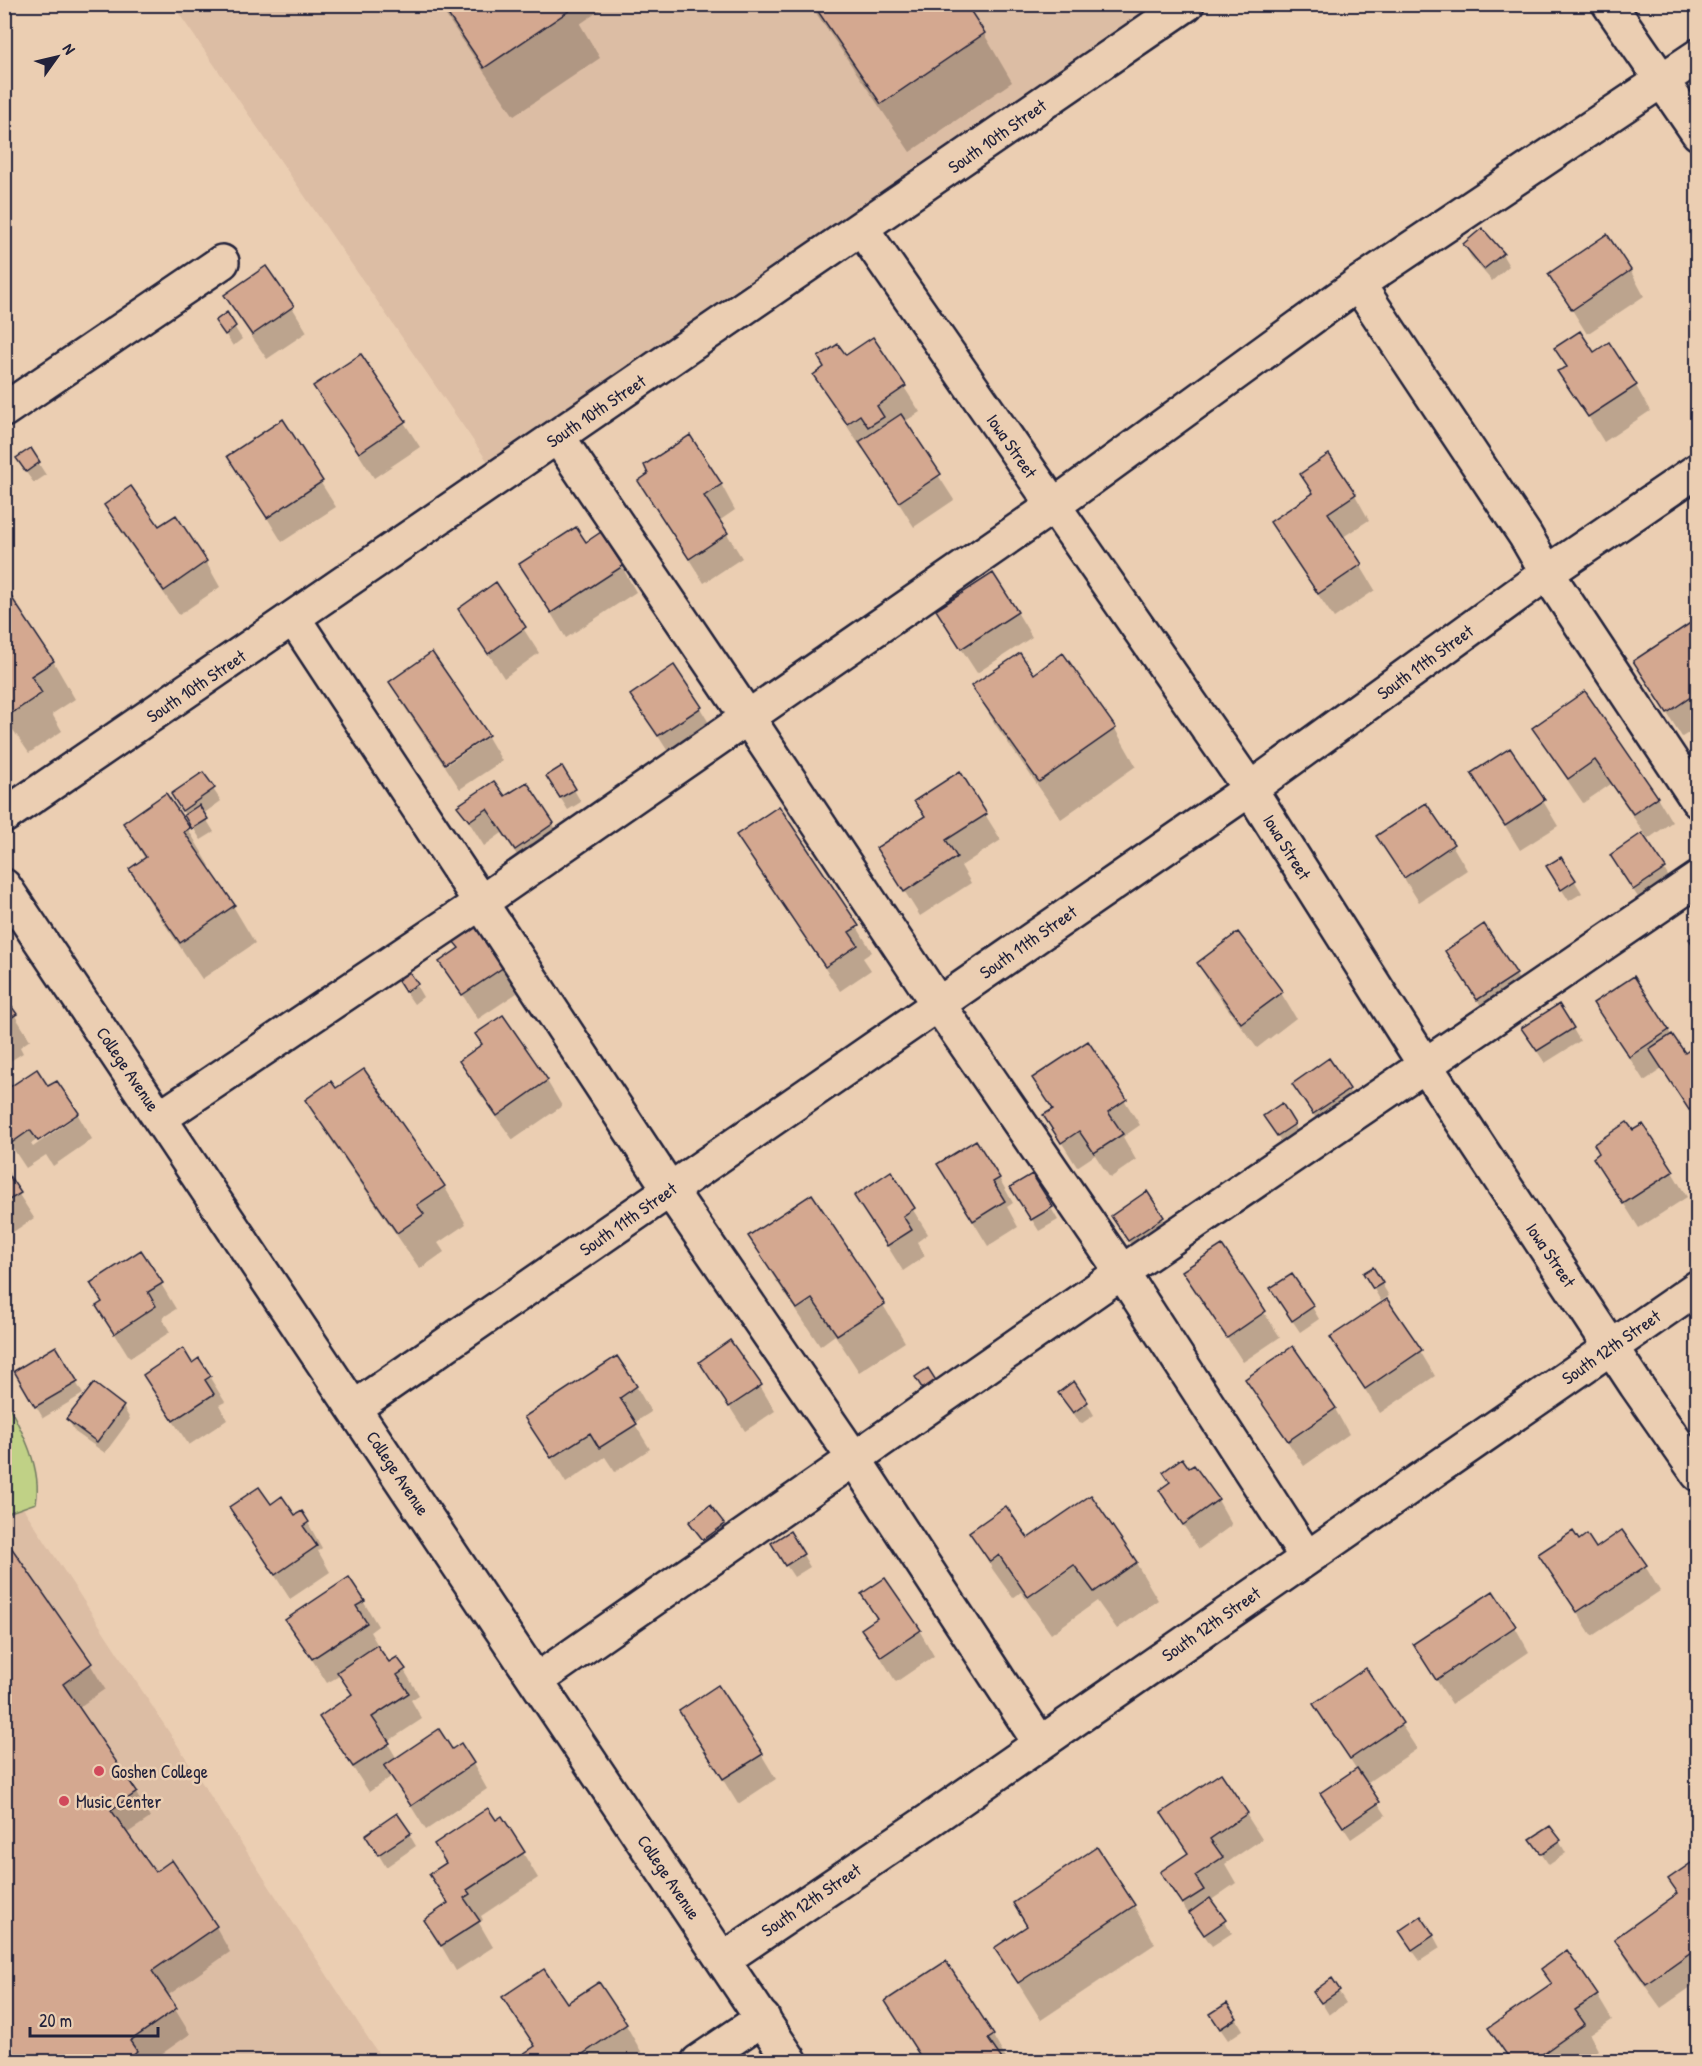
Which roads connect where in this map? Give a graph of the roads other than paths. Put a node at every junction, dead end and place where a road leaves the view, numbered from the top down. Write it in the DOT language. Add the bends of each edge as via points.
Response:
graph roads {
  1 [pos="1187,4"];
  2 [pos="1609,4"];
  3 [pos="1698,56"];
  4 [pos="1661,80"];
  5 [pos="1698,133"];
  6 [pos="862,229"];
  7 [pos="222,262"];
  8 [pos="1358,284"];
  9 [pos="4,410"];
  10 [pos="558,437"];
  11 [pos="1698,470"];
  12 [pos="1053,506"];
  13 [pos="1547,573"];
  14 [pos="294,619"];
  15 [pos="748,718"];
  16 [pos="1250,789"];
  17 [pos="1698,801"];
  18 [pos="4,816"];
  19 [pos="1698,879"];
  20 [pos="4,886"];
  21 [pos="480,903"];
  22 [pos="938,1004"];
  23 [pos="1425,1065"];
  24 [pos="160,1118"];
  25 [pos="670,1190"];
  26 [pos="1122,1272"];
  27 [pos="1698,1287"];
  28 [pos="1612,1347"];
  29 [pos="354,1408"];
  30 [pos="855,1460"];
  31 [pos="1698,1474"];
  32 [pos="1307,1558"];
  33 [pos="537,1680"];
  34 [pos="1040,1743"];
  35 [pos="724,1959"];
  36 [pos="763,2018"];
  37 [pos="698,2061"];
  38 [pos="791,2061"];
  1 -- 6 [label="street, South 10th Street"];
  2 -- 4 [label="street"];
  3 -- 4 [label="street"];
  4 -- 5 [label="street"];
  4 -- 8 [label="street"];
  6 -- 10 [label="street, South 10th Street"];
  6 -- 12 [label="street, Iowa Street"];
  7 -- 9 [label="street"];
  8 -- 12 [label="street"];
  8 -- 13 [label="street"];
  10 -- 14 [label="street, South 10th Street"];
  10 -- 15 [label="street"];
  11 -- 13 [label="street, South 11th Street"];
  12 -- 15 [label="street"];
  12 -- 16 [label="street, Iowa Street"];
  13 -- 16 [label="street, South 11th Street"];
  13 -- 17 [label="street"];
  14 -- 18 [label="street, South 10th Street"];
  14 -- 21 [label="street"];
  15 -- 21 [label="street"];
  15 -- 22 [label="street"];
  16 -- 22 [label="street, South 11th Street"];
  16 -- 23 [label="street, Iowa Street"];
  19 -- 23 [label="street"];
  20 -- 24 [label="street, College Avenue"];
  21 -- 24 [label="street"];
  21 -- 25 [label="street"];
  22 -- 25 [label="street, South 11th Street"];
  22 -- 26 [label="street"];
  23 -- 26 [label="street"];
  23 -- 28 [label="street, Iowa Street"];
  24 -- 29 [label="street, College Avenue"];
  25 -- 29 [label="street, South 11th Street"];
  25 -- 30 [label="street"];
  26 -- 30 [label="street"];
  26 -- 32 [label="street"];
  27 -- 28 [label="street, South 12th Street"];
  28 -- 31 [label="street, Iowa Street"];
  28 -- 32 [label="street, South 12th Street"];
  29 -- 33 [label="street, College Avenue"];
  30 -- 33 [label="street"];
  30 -- 34 [label="street"];
  32 -- 34 [label="street, South 12th Street"];
  33 -- 35 [label="street, College Avenue"];
  34 -- 35 [label="street, South 12th Street"];
  35 -- 36 [label="street, College Avenue"];
  36 -- 37 [label="street"];
  36 -- 38 [label="street, College Avenue"];
}
